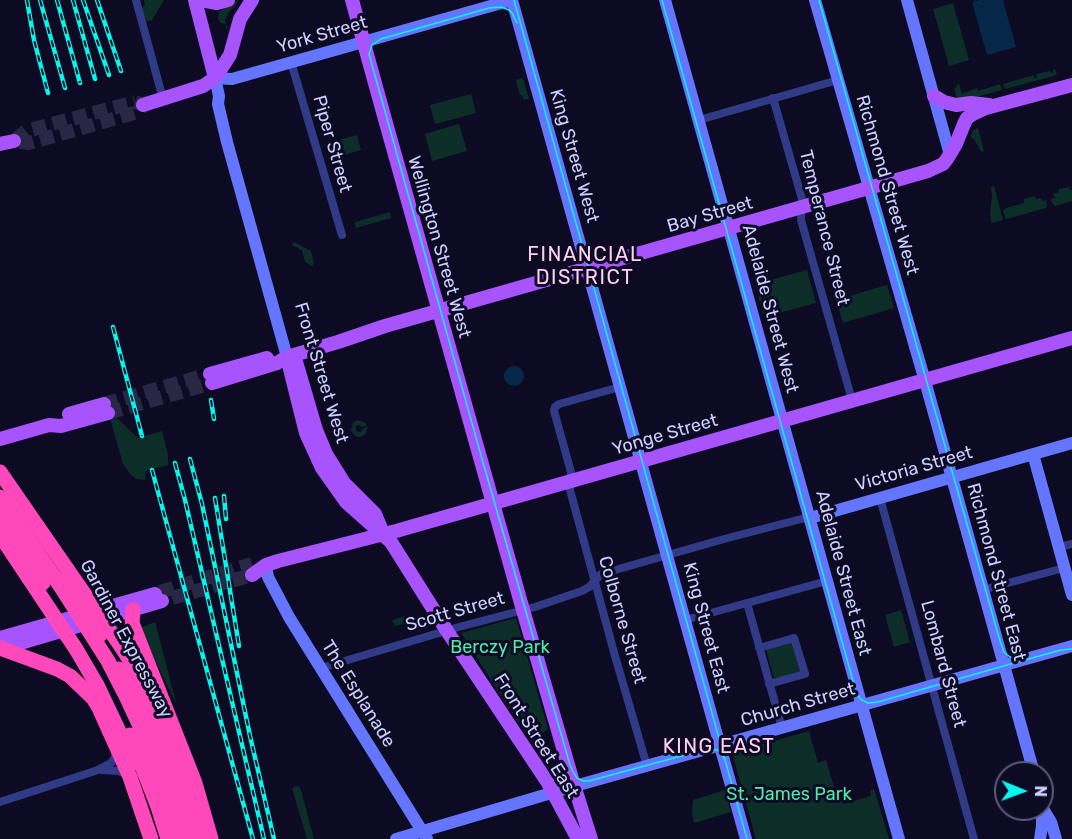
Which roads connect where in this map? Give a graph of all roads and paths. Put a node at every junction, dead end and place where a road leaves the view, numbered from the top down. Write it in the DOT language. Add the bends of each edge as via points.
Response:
graph roads {
  1 [pos="136,0"];
  2 [pos="228,0"];
  3 [pos="252,0"];
  4 [pos="352,0"];
  5 [pos="512,0"];
  6 [pos="665,0"];
  7 [pos="815,0"];
  8 [pos="907,0"];
  9 [pos="201,1"];
  10 [pos="364,42"];
  11 [pos="291,62"];
  12 [pos="215,78"];
  13 [pos="838,80"];
  14 [pos="1072,84"];
  15 [pos="934,96"];
  16 [pos="773,98"];
  17 [pos="163,99"];
  18 [pos="143,105"];
  19 [pos="994,105"];
  20 [pos="699,120"];
  21 [pos="950,155"];
  22 [pos="870,189"];
  23 [pos="802,208"];
  24 [pos="729,228"];
  25 [pos="342,236"];
  26 [pos="587,268"];
  27 [pos="439,311"];
  28 [pos="1072,338"];
  29 [pos="291,356"];
  30 [pos="211,379"];
  31 [pos="924,380"];
  32 [pos="620,387"];
  33 [pos="852,400"];
  34 [pos="106,408"];
  35 [pos="782,420"];
  36 [pos="0,439"];
  37 [pos="1072,443"];
  38 [pos="1033,454"];
  39 [pos="641,461"];
  40 [pos="0,472"];
  41 [pos="951,477"];
  42 [pos="570,481"];
  43 [pos="0,486"];
  44 [pos="0,497"];
  45 [pos="880,498"];
  46 [pos="493,503"];
  47 [pos="0,517"];
  48 [pos="810,518"];
  49 [pos="383,533"];
  50 [pos="0,535"];
  51 [pos="1072,543"];
  52 [pos="1059,547"];
  53 [pos="668,556"];
  54 [pos="257,568"];
  55 [pos="1064,568"];
  56 [pos="67,569"];
  57 [pos="594,581"];
  58 [pos="827,581"];
  59 [pos="982,590"];
  60 [pos="1072,595"];
  61 [pos="747,603"];
  62 [pos="133,610"];
  63 [pos="523,610"];
  64 [pos="89,617"];
  65 [pos="685,620"];
  66 [pos="447,631"];
  67 [pos="0,638"];
  68 [pos="1072,646"];
  69 [pos="0,648"];
  70 [pos="759,648"];
  71 [pos="1003,665"];
  72 [pos="321,668"];
  73 [pos="769,684"];
  74 [pos="932,685"];
  75 [pos="861,705"];
  76 [pos="782,728"];
  77 [pos="116,746"];
  78 [pos="720,746"];
  79 [pos="1031,761"];
  80 [pos="647,766"];
  81 [pos="95,771"];
  82 [pos="175,775"];
  83 [pos="130,777"];
  84 [pos="575,786"];
  85 [pos="553,793"];
  86 [pos="0,802"];
  87 [pos="1042,821"];
  88 [pos="1050,821"];
  89 [pos="424,835"];
  90 [pos="151,839"];
  91 [pos="160,839"];
  92 [pos="168,839"];
  93 [pos="175,839"];
  94 [pos="187,839"];
  95 [pos="192,839"];
  96 [pos="200,839"];
  97 [pos="208,839"];
  98 [pos="396,839"];
  99 [pos="578,839"];
  100 [pos="591,839"];
  101 [pos="746,839"];
  102 [pos="899,839"];
  103 [pos="974,839"];
  104 [pos="1040,839"];
  105 [pos="1056,839"];
  1 -- 17 [label="street"];
  2 -- 9 [label="main road"];
  3 -- 12 [label="main road" via="240,19 230,55"];
  4 -- 10 [label="main road, Wellington Street West"];
  5 -- 10 [label="main road, York Street"];
  5 -- 26 [label="main road, King Street West"];
  6 -- 20 [label="main road, Adelaide Street West"];
  7 -- 13 [label="main road, Richmond Street West"];
  8 -- 15 [label="main road"];
  9 -- 12 [label="main road, Front Street West"];
  10 -- 11 [label="main road, York Street"];
  10 -- 27 [label="main road, Wellington Street West"];
  11 -- 12 [label="main road, York Street" via="232,79"];
  11 -- 25 [label="street, Piper Street"];
  12 -- 17 [label="main road, York Street" via="203,87"];
  12 -- 29 [label="main road, Front Street West" via="225,103 231,141"];
  13 -- 16 [label="street"];
  13 -- 22 [label="main road, Richmond Street West"];
  14 -- 19 [label="main road"];
  15 -- 19 [label="main road" via="956,105"];
  15 -- 21 [label="main road"];
  16 -- 20 [label="street"];
  16 -- 23 [label="street, Temperance Street"];
  17 -- 18 [label="main road, York Street"];
  19 -- 21 [label="main road" via="967,118"];
  20 -- 24 [label="main road, Adelaide Street West"];
  21 -- 22 [label="main road, Bay Street" via="943,164 928,171"];
  22 -- 23 [label="main road, Bay Street"];
  22 -- 31 [label="main road, Richmond Street West"];
  23 -- 24 [label="main road, Bay Street"];
  23 -- 33 [label="street, Temperance Street" via="801,219"];
  24 -- 26 [label="main road, Bay Street"];
  24 -- 35 [label="main road, Adelaide Street West"];
  26 -- 27 [label="main road, Bay Street"];
  26 -- 32 [label="main road, King Street West"];
  27 -- 29 [label="main road, Bay Street"];
  27 -- 46 [label="main road, Wellington Street West"];
  28 -- 31 [label="main road, Yonge Street"];
  29 -- 30 [label="main road, Bay Street"];
  29 -- 49 [label="main road, Front Street West" via="311,431 344,483 347,495 375,514"];
  31 -- 33 [label="main road, Yonge Street"];
  31 -- 41 [label="main road, Richmond Street East"];
  32 -- 39 [label="main road, King Street West"];
  32 -- 42 [label="street, Colborne Street" via="556,406"];
  33 -- 35 [label="main road, Yonge Street"];
  34 -- 36 [label="main road" via="61,426 49,425"];
  35 -- 39 [label="main road, Yonge Street"];
  35 -- 48 [label="main road, Adelaide Street East"];
  37 -- 38 [label="main road, Victoria Street"];
  38 -- 41 [label="main road, Victoria Street"];
  38 -- 52 [label="main road"];
  39 -- 42 [label="main road, Yonge Street"];
  39 -- 53 [label="main road, King Street East"];
  40 -- 56 [label="highway, Gardiner Expressway"];
  41 -- 45 [label="main road, Victoria Street"];
  41 -- 59 [label="main road, Richmond Street East"];
  42 -- 46 [label="main road, Yonge Street"];
  42 -- 57 [label="street, Colborne Street"];
  43 -- 64 [label="highway"];
  44 -- 93 [label="highway, Gardiner Expressway, bridge" via="108,661 127,698 145,738"];
  45 -- 48 [label="main road, Victoria Street"];
  45 -- 74 [label="street, Lombard Street"];
  46 -- 49 [label="main road, Yonge Street"];
  46 -- 63 [label="main road, Wellington Street West"];
  47 -- 92 [label="highway" via="74,630 107,689 130,735"];
  48 -- 53 [label="street, Victoria Street"];
  48 -- 58 [label="main road, Adelaide Street East"];
  49 -- 54 [label="main road, Yonge Street"];
  49 -- 66 [label="main road, Front Street East"];
  50 -- 91 [label="highway, bridge" via="97,685 130,754"];
  51 -- 52 [label="street"];
  52 -- 55 [label="main road"];
  53 -- 57 [label="street, Victoria Street" via="601,574"];
  53 -- 65 [label="main road, King Street East"];
  54 -- 72 [label="main road, The Esplanade" via="268,578"];
  55 -- 59 [label="street"];
  55 -- 60 [label="main road"];
  56 -- 94 [label="highway, Gardiner Expressway, bridge" via="124,668 156,736"];
  56 -- 96 [label="highway, bridge" via="139,674 156,708 174,749"];
  57 -- 63 [label="street, Scott Street" via="582,591"];
  57 -- 80 [label="street, Colborne Street"];
  58 -- 61 [label="street"];
  58 -- 75 [label="main road, Adelaide Street East"];
  59 -- 71 [label="main road, Richmond Street East"];
  61 -- 65 [label="street"];
  61 -- 70 [label="street"];
  62 -- 64 [label="main road"];
  62 -- 64 [label="main road" via="161,596"];
  62 -- 97 [label="highway" via="132,623 195,783"];
  63 -- 66 [label="street, Scott Street"];
  63 -- 84 [label="main road, Front Street East"];
  64 -- 67 [label="main road"];
  64 -- 69 [label="main road"];
  64 -- 82 [label="highway"];
  65 -- 78 [label="main road, King Street East"];
  66 -- 72 [label="street, Scott Street"];
  66 -- 85 [label="main road, Front Street East"];
  68 -- 71 [label="main road, Church Street"];
  69 -- 77 [label="highway" via="70,676 93,698"];
  70 -- 73 [label="street"];
  70 -- 73 [label="street" via="794,638 805,674"];
  71 -- 74 [label="main road, Church Street"];
  71 -- 79 [label="main road, Richmond Street East"];
  72 -- 89 [label="main road, The Esplanade"];
  73 -- 76 [label="street"];
  74 -- 75 [label="main road, Church Street"];
  74 -- 103 [label="street, Lombard Street"];
  75 -- 76 [label="main road, Church Street"];
  75 -- 102 [label="main road, Adelaide Street East"];
  76 -- 78 [label="main road, Church Street"];
  77 -- 81 [label="street" via="114,760"];
  77 -- 83 [label="highway"];
  78 -- 80 [label="main road, Church Street"];
  78 -- 101 [label="main road, King Street East"];
  80 -- 84 [label="main road, Church Street"];
  81 -- 83 [label="street" via="116,770"];
  81 -- 86 [label="street"];
  82 -- 95 [label="highway"];
  82 -- 97 [label="highway"];
  83 -- 90 [label="highway"];
  84 -- 85 [label="main road, Church Street"];
  84 -- 100 [label="main road, Front Street East"];
  85 -- 89 [label="main road, Church Street"];
  85 -- 99 [label="main road, Front Street East"];
  87 -- 104 [label="main road"];
  88 -- 105 [label="main road"];
  89 -- 98 [label="main road, Church Street"];
}
